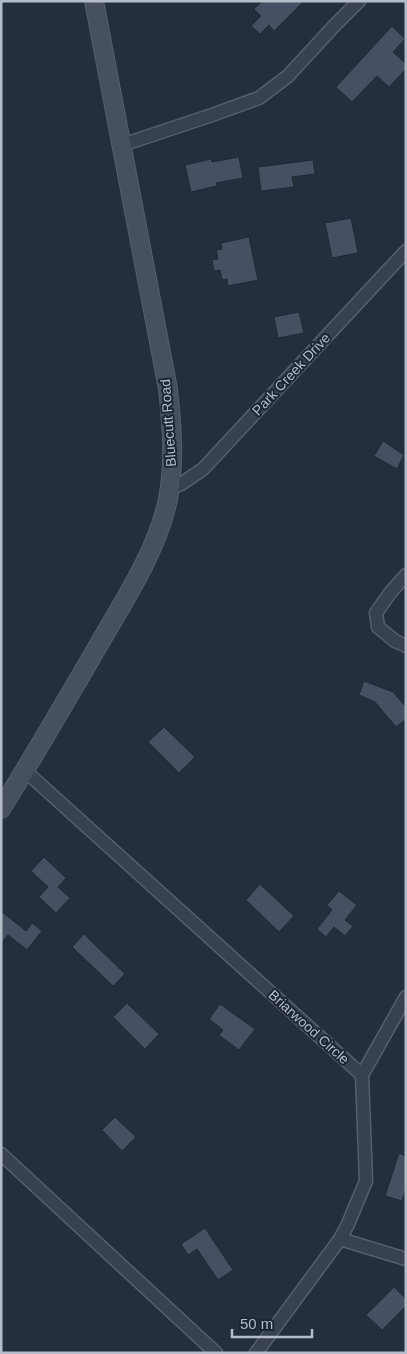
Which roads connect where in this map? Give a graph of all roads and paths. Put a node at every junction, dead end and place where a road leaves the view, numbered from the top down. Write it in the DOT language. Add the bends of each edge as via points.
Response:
graph roads {
  1 [pos="94,1"];
  2 [pos="359,1"];
  3 [pos="122,144"];
  4 [pos="406,251"];
  5 [pos="170,489"];
  6 [pos="406,575"];
  7 [pos="406,646"];
  8 [pos="24,772"];
  9 [pos="1,809"];
  10 [pos="406,997"];
  11 [pos="362,1075"];
  12 [pos="1,1154"];
  13 [pos="340,1239"];
  14 [pos="406,1258"];
  15 [pos="216,1353"];
  16 [pos="256,1353"];
  1 -- 3 [label="street, Bluecutt Road"];
  2 -- 3 [label="street" via="288,76 259,98"];
  3 -- 5 [label="street, Bluecutt Road" via="168,389 173,448"];
  4 -- 5 [label="street, Park Creek Drive" via="202,469"];
  5 -- 8 [label="street, Bluecutt Road" via="159,530 138,575"];
  6 -- 7 [label="street" via="376,613 378,628"];
  8 -- 9 [label="street, Bluecutt Road"];
  8 -- 11 [label="street, Briarwood Circle"];
  10 -- 11 [label="street"];
  11 -- 13 [label="street, Briarwood Circle" via="366,1181"];
  12 -- 15 [label="street"];
  13 -- 14 [label="street"];
  13 -- 16 [label="street, Briarwood Circle"];
}
